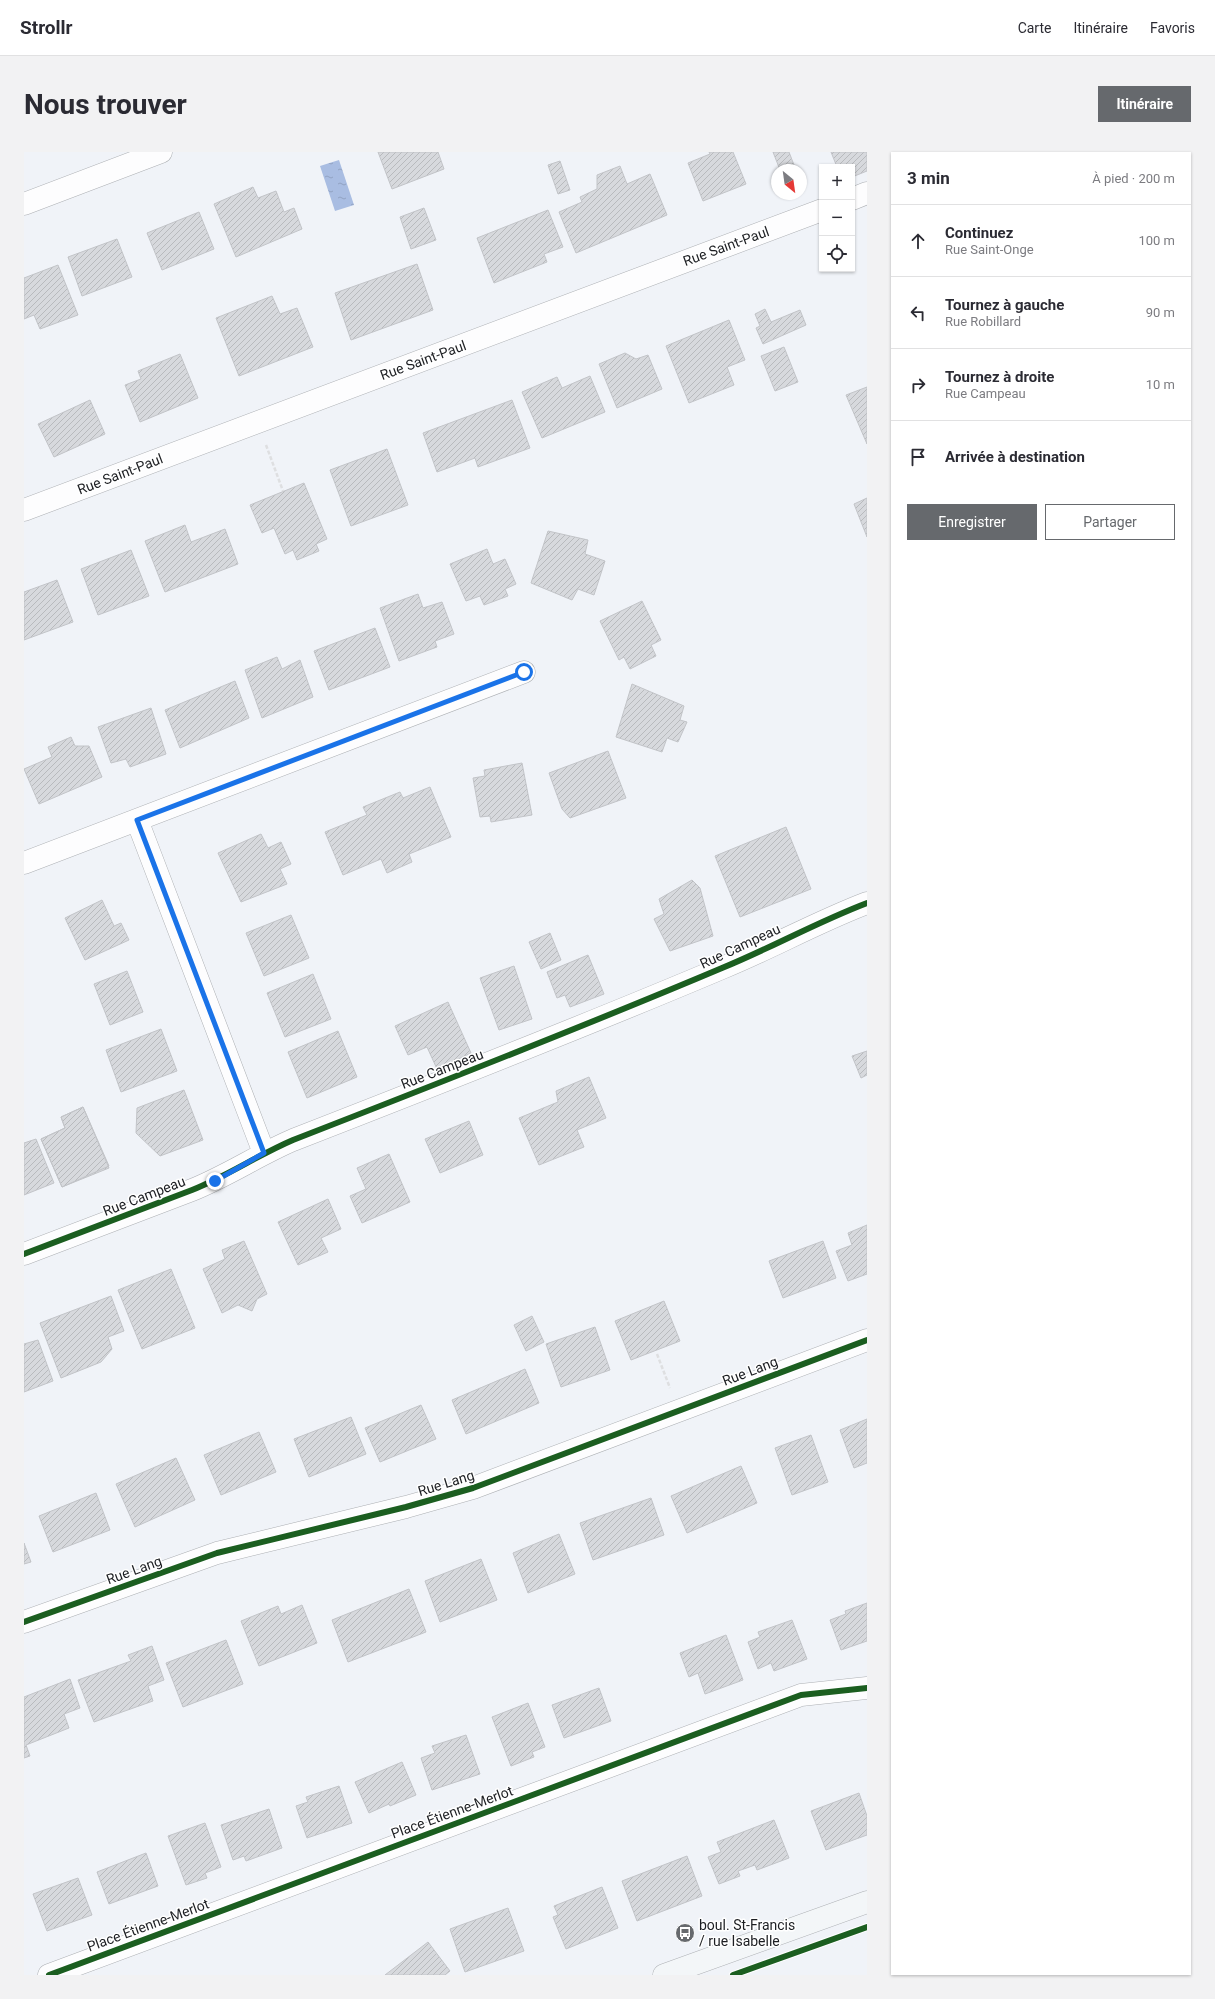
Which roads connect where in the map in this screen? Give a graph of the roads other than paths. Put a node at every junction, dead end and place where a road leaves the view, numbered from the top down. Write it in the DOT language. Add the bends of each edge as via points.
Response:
graph roads {
  1 [pos="161,152"];
  2 [pos="867,193"];
  3 [pos="855,198"];
  4 [pos="24,204"];
  5 [pos="819,211"];
  6 [pos="24,510"];
  7 [pos="524,672"];
  8 [pos="137,820"];
  9 [pos="24,863"];
  10 [pos="867,903"];
  11 [pos="264,1153"];
  12 [pos="24,1254"];
  13 [pos="867,1340"];
  14 [pos="24,1622"];
  15 [pos="867,1688"];
  16 [pos="867,1902"];
  17 [pos="49,1975"];
  18 [pos="664,1975"];
  1 -- 4 [label="street"];
  2 -- 3 [label="street"];
  5 -- 6 [label="street, Rue Saint-Paul"];
  7 -- 8 [label="street"];
  8 -- 9 [label="street"];
  8 -- 11 [label="street"];
  10 -- 11 [label="street, Rue Campeau" via="800,931 754,955 572,1031"];
  11 -- 12 [label="street, Rue Campeau" via="215,1181"];
  13 -- 14 [label="street, Rue Lang" via="451,1496 217,1553"];
  15 -- 17 [label="street, Place Étienne-Merlot" via="801,1695"];
  16 -- 18 [label="street"];
}
